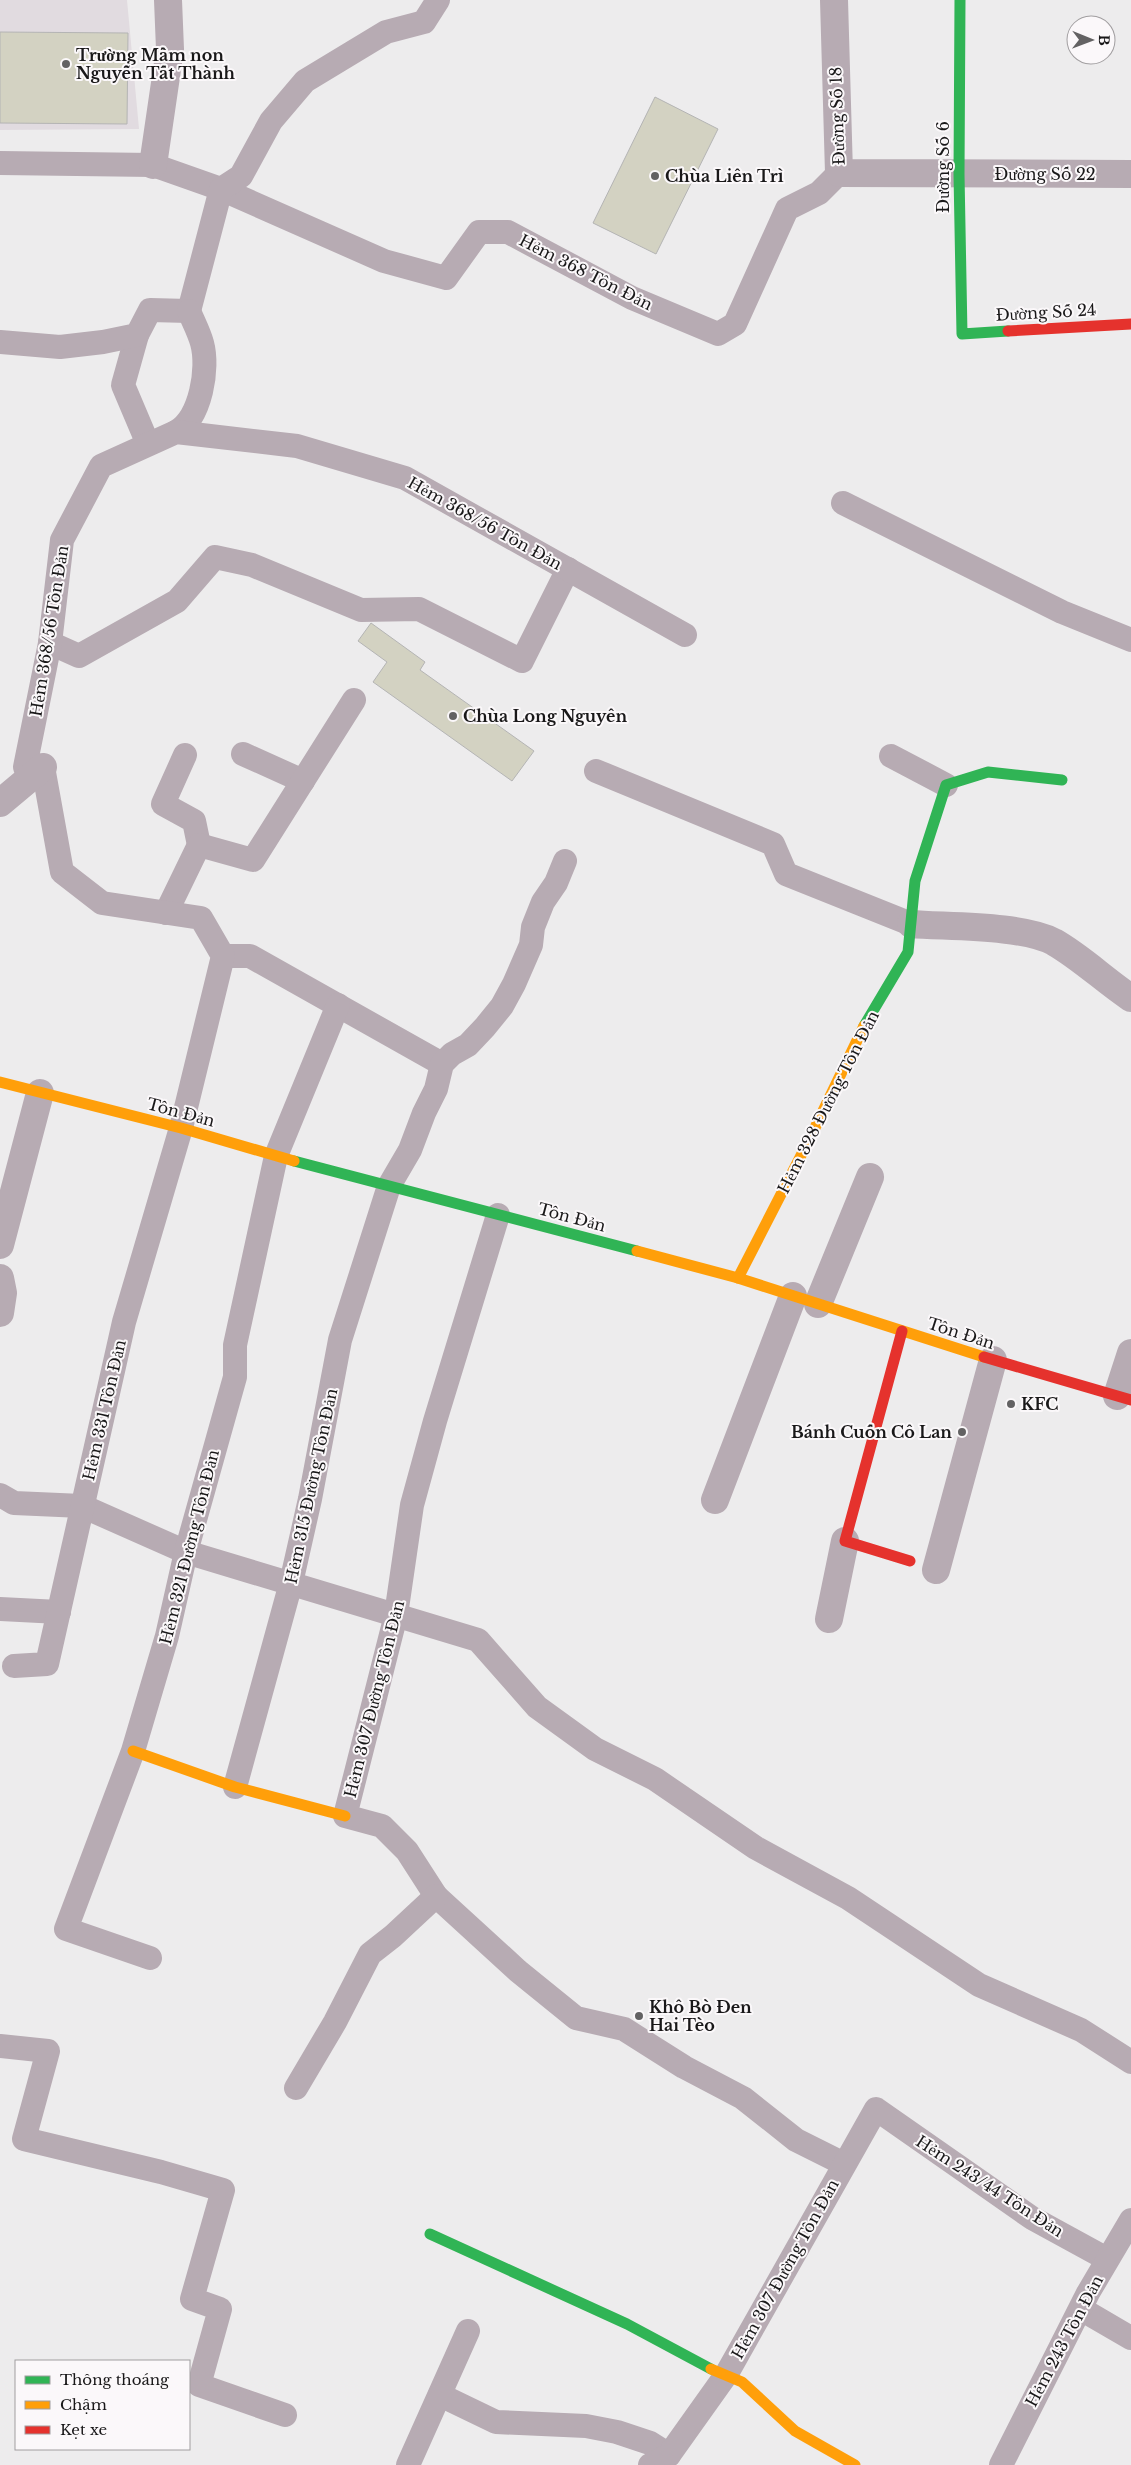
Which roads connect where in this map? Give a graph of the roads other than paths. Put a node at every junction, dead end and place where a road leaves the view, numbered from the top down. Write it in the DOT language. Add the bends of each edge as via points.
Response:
graph roads {
  1 [pos="168,0"];
  2 [pos="438,0"];
  3 [pos="834,0"];
  4 [pos="960,0"];
  5 [pos="0,163"];
  6 [pos="153,165"];
  7 [pos="839,173"];
  8 [pos="959,174"];
  9 [pos="1131,174"];
  10 [pos="221,189"];
  11 [pos="189,311"];
  12 [pos="1131,324"];
  13 [pos="962,334"];
  14 [pos="137,335"];
  15 [pos="0,342"];
  16 [pos="176,432"];
  17 [pos="148,444"];
  18 [pos="843,503"];
  19 [pos="568,570"];
  20 [pos="685,635"];
  21 [pos="1131,640"];
  22 [pos="50,643"];
  23 [pos="354,700"];
  24 [pos="185,754"];
  25 [pos="242,754"];
  26 [pos="891,756"];
  27 [pos="43,767"];
  28 [pos="596,772"];
  29 [pos="1062,780"];
  30 [pos="304,781"];
  31 [pos="946,785"];
  32 [pos="0,803"];
  33 [pos="199,846"];
  34 [pos="565,861"];
  35 [pos="166,912"];
  36 [pos="911,924"];
  37 [pos="223,956"];
  38 [pos="1131,998"];
  39 [pos="338,1006"];
  40 [pos="442,1064"];
  41 [pos="0,1082"];
  42 [pos="40,1093"];
  43 [pos="181,1128"];
  44 [pos="276,1156"];
  45 [pos="870,1177"];
  46 [pos="389,1186"];
  47 [pos="498,1215"];
  48 [pos="0,1245"];
  49 [pos="0,1278"];
  50 [pos="738,1278"];
  51 [pos="805,1300"];
  52 [pos="0,1309"];
  53 [pos="902,1331"];
  54 [pos="1131,1353"];
  55 [pos="993,1360"];
  56 [pos="1124,1398"];
  57 [pos="0,1495"];
  58 [pos="716,1500"];
  59 [pos="82,1506"];
  60 [pos="844,1541"];
  61 [pos="186,1552"];
  62 [pos="910,1562"];
  63 [pos="936,1570"];
  64 [pos="291,1584"];
  65 [pos="0,1610"];
  66 [pos="59,1612"];
  67 [pos="396,1615"];
  68 [pos="829,1619"];
  69 [pos="14,1666"];
  70 [pos="134,1751"];
  71 [pos="235,1787"];
  72 [pos="345,1816"];
  73 [pos="436,1896"];
  74 [pos="150,1958"];
  75 [pos="0,2046"];
  76 [pos="1131,2062"];
  77 [pos="296,2088"];
  78 [pos="876,2109"];
  79 [pos="844,2164"];
  80 [pos="1131,2220"];
  81 [pos="430,2234"];
  82 [pos="1107,2259"];
  83 [pos="1081,2309"];
  84 [pos="468,2331"];
  85 [pos="1131,2338"];
  86 [pos="726,2375"];
  87 [pos="440,2395"];
  88 [pos="285,2415"];
  89 [pos="659,2460"];
  90 [pos="850,2464"];
  91 [pos="408,2465"];
  92 [pos="1001,2465"];
  1 -- 6 [label="street" via="170,48"];
  2 -- 10 [label="lane" via="424,22 386,32 305,81 270,121 241,176"];
  3 -- 7 [label="street, Đường Số 18"];
  4 -- 8 [label="street, Đường Số 6"];
  5 -- 6 [label="lane"];
  6 -- 10 [label="lane"];
  7 -- 8 [label="street, Đường Số 18"];
  7 -- 10 [label="lane, Hẻm 368 Tôn Đản" via="819,193 787,209 735,324 718,334 632,298 508,232 479,232 446,278 384,261"];
  8 -- 9 [label="street, Đường Số 22"];
  8 -- 13 [label="street, Đường Số 6"];
  10 -- 11 [label="lane"];
  11 -- 14 [label="lane" via="150,310"];
  11 -- 16 [label="lane" via="202,344 204,383 193,413"];
  12 -- 13 [label="street, Đường Số 24"];
  14 -- 15 [label="lane" via="60,347"];
  14 -- 17 [label="lane" via="124,385"];
  16 -- 17 [label="lane, Hẻm 368/56 Tôn Đản"];
  16 -- 19 [label="lane, Hẻm 368/56 Tôn Đản" via="297,446 405,478"];
  17 -- 22 [label="lane, Hẻm 368/56 Tôn Đản" via="101,466 62,540"];
  18 -- 21 [label="lane" via="1062,612"];
  19 -- 20 [label="lane, Hẻm 368/56 Tôn Đản"];
  19 -- 22 [label="lane" via="522,661 419,609 361,610 252,565 215,557 177,601 79,656"];
  22 -- 27 [label="lane, Hẻm 368/56 Tôn Đản" via="25,767"];
  23 -- 30 [label="lane"];
  24 -- 33 [label="lane" via="163,804 194,821"];
  25 -- 30 [label="lane"];
  26 -- 31 [label="lane"];
  27 -- 32 [label="street"];
  27 -- 35 [label="lane" via="62,872 102,903"];
  28 -- 36 [label="lane" via="774,844 786,874"];
  29 -- 31 [label="street" via="988,772"];
  30 -- 33 [label="lane" via="253,860"];
  31 -- 36 [label="street, Hẻm 328 Đường Tôn Đản" via="915,881"];
  33 -- 35 [label="lane"];
  34 -- 40 [label="lane" via="556,883 542,902 522,968 502,1006 468,1045"];
  35 -- 37 [label="lane" via="201,918"];
  36 -- 38 [label="street" via="1024,932 1052,941"];
  36 -- 50 [label="street, Hẻm 328 Đường Tôn Đản" via="908,952 860,1032"];
  37 -- 39 [label="lane" via="250,956"];
  37 -- 43 [label="lane"];
  39 -- 40 [label="lane"];
  39 -- 44 [label="lane, Hẻm 321 Đường Tôn Đản"];
  40 -- 46 [label="lane, Hẻm 315 Đường Tôn Đản" via="436,1089 410,1150"];
  41 -- 42 [label="street, Tôn Đản"];
  42 -- 43 [label="street, Tôn Đản"];
  42 -- 48 [label="street"];
  43 -- 44 [label="street, Tôn Đản"];
  43 -- 59 [label="lane, Hẻm 331 Tôn Đản" via="124,1322"];
  44 -- 46 [label="street, Tôn Đản"];
  44 -- 61 [label="lane, Hẻm 321 Đường Tôn Đản" via="235,1345 234,1377"];
  45 -- 51 [label="street"];
  46 -- 47 [label="street, Tôn Đản"];
  46 -- 64 [label="lane, Hẻm 315 Đường Tôn Đản" via="340,1340"];
  47 -- 50 [label="street, Tôn Đản"];
  47 -- 67 [label="lane, Hẻm 307 Đường Tôn Đản" via="412,1505"];
  49 -- 52 [label="street" via="3,1293"];
  50 -- 51 [label="street, Tôn Đản"];
  51 -- 53 [label="street, Tôn Đản"];
  51 -- 58 [label="street"];
  53 -- 55 [label="street, Tôn Đản"];
  53 -- 60 [label="street"];
  54 -- 56 [label="street"];
  55 -- 56 [label="street, Tôn Đản"];
  55 -- 63 [label="street"];
  57 -- 59 [label="lane" via="14,1503"];
  59 -- 61 [label="lane"];
  59 -- 66 [label="lane, Hẻm 331 Tôn Đản"];
  60 -- 62 [label="street"];
  60 -- 68 [label="street"];
  61 -- 64 [label="lane"];
  61 -- 70 [label="lane, Hẻm 321 Đường Tôn Đản" via="167,1636"];
  64 -- 67 [label="lane"];
  64 -- 71 [label="lane, Hẻm 315 Đường Tôn Đản"];
  65 -- 66 [label="lane"];
  66 -- 69 [label="lane, Hẻm 331 Tôn Đản" via="47,1664"];
  67 -- 72 [label="lane, Hẻm 307 Đường Tôn Đản"];
  67 -- 76 [label="lane" via="478,1640 537,1707 596,1749 655,1779 756,1848 848,1898 978,1985 1081,2030"];
  70 -- 71 [label="street"];
  70 -- 74 [label="lane, Hẻm 321 Đường Tôn Đản" via="66,1929"];
  71 -- 72 [label="street"];
  72 -- 73 [label="lane, Hẻm 307 Đường Tôn Đản" via="382,1826 407,1851"];
  73 -- 77 [label="lane" via="370,1954"];
  73 -- 79 [label="lane, Hẻm 307 Đường Tôn Đản" via="518,1971 576,2018 624,2029 684,2067 743,2098 796,2140"];
  75 -- 88 [label="lane" via="48,2051 24,2140 223,2190 192,2299 220,2309 199,2385"];
  78 -- 79 [label="lane, Hẻm 307 Đường Tôn Đản"];
  78 -- 82 [label="lane, Hẻm 243/44 Tôn Đản" via="1032,2218"];
  79 -- 86 [label="lane, Hẻm 307 Đường Tôn Đản"];
  80 -- 82 [label="lane, Hẻm 243 Tôn Đản"];
  81 -- 86 [label="street" via="627,2324"];
  82 -- 83 [label="lane, Hẻm 243 Tôn Đản"];
  83 -- 85 [label="lane"];
  83 -- 92 [label="lane, Hẻm 243 Tôn Đản"];
  84 -- 87 [label="lane"];
  86 -- 89 [label="lane, Hẻm 307 Đường Tôn Đản"];
  86 -- 90 [label="street" via="742,2382 795,2431"];
  87 -- 89 [label="lane" via="496,2422 586,2426 641,2440"];
  87 -- 91 [label="lane"];
}
